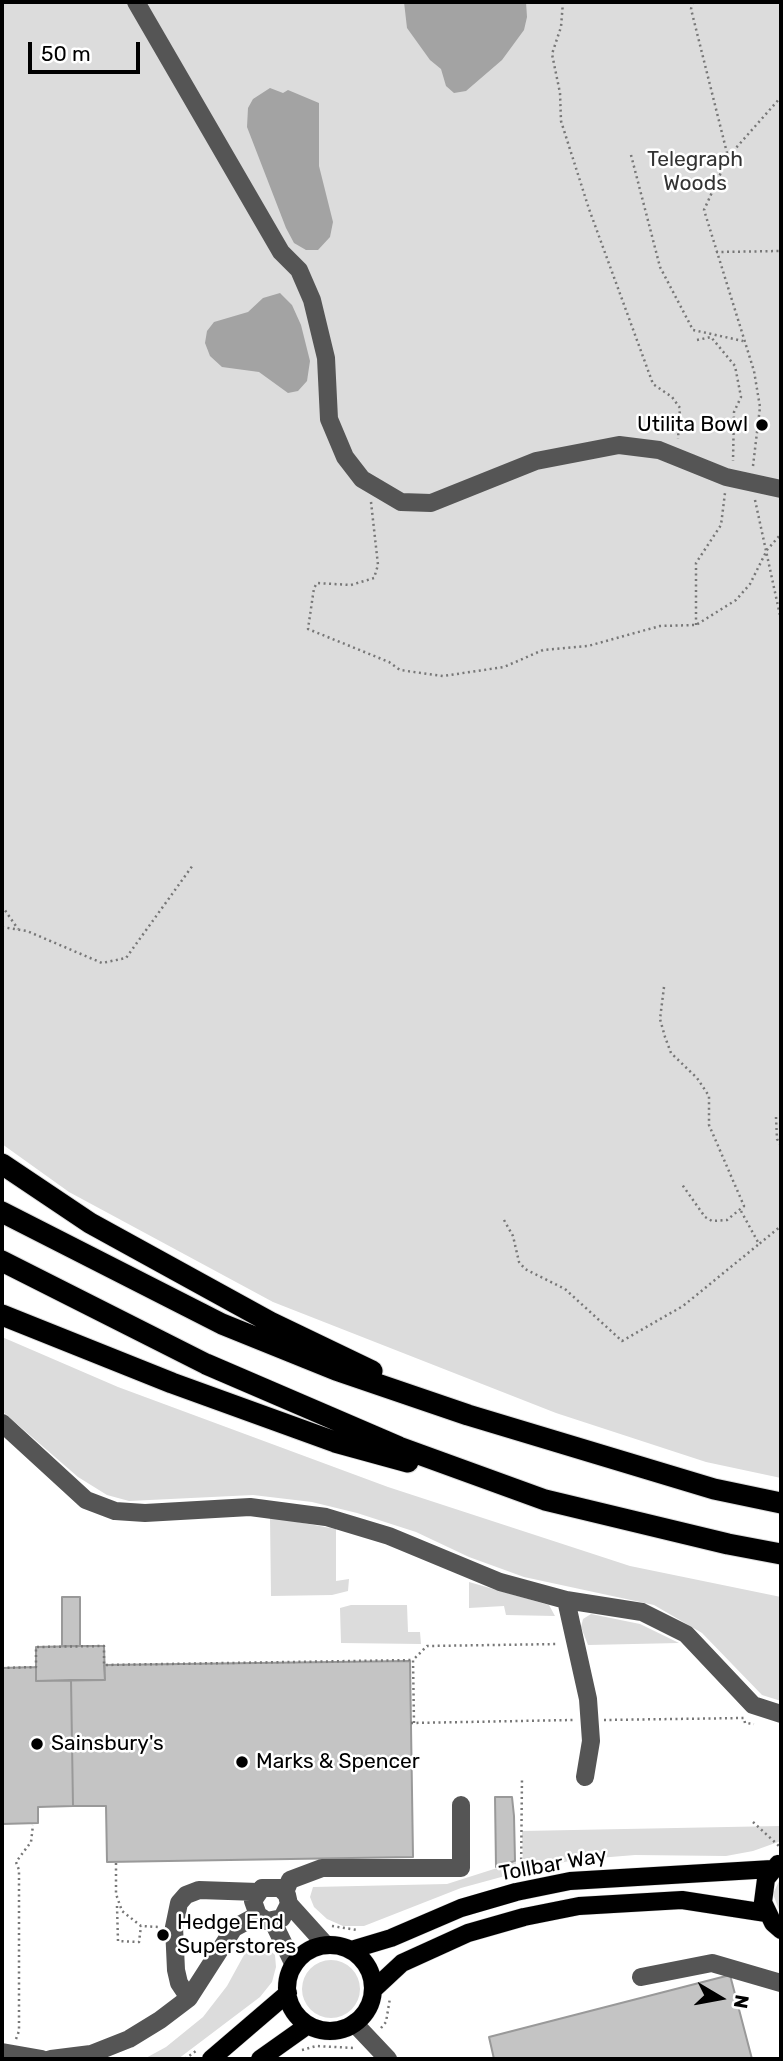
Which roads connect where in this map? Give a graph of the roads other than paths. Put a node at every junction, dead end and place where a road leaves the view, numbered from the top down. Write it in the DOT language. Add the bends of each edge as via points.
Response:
graph roads {
  1 [pos="136,2"];
  2 [pos="781,489"];
  3 [pos="2,1164"];
  4 [pos="2,1212"];
  5 [pos="2,1261"];
  6 [pos="2,1314"];
  7 [pos="468,1415"];
  8 [pos="2,1423"];
  9 [pos="2,1439"];
  10 [pos="37,1456"];
  11 [pos="545,1500"];
  12 [pos="781,1503"];
  13 [pos="781,1554"];
  14 [pos="566,1600"];
  15 [pos="781,1714"];
  16 [pos="586,1777"];
  17 [pos="461,1805"];
  18 [pos="778,1859"];
  19 [pos="258,1892"];
  20 [pos="287,1898"];
  21 [pos="265,1919"];
  22 [pos="773,1922"];
  23 [pos="781,1944"];
  24 [pos="326,1945"];
  25 [pos="351,1950"];
  26 [pos="294,1965"];
  27 [pos="641,1977"];
  28 [pos="781,1983"];
  29 [pos="373,1990"];
  30 [pos="288,1993"];
  31 [pos="189,1998"];
  32 [pos="354,2023"];
  33 [pos="309,2025"];
  34 [pos="7,2053"];
  35 [pos="42,2059"];
  36 [pos="51,2059"];
  37 [pos="211,2059"];
  38 [pos="260,2059"];
  39 [pos="387,2059"];
  1 -- 2 [label="lane" via="281,251 299,270 312,300 326,358 329,419 345,457 369,484 401,502 431,503 562,454 619,445 641,446 728,477"];
  3 -- 7 [label="highway" via="90,1223 270,1322"];
  4 -- 7 [label="highway" via="222,1324 336,1370"];
  5 -- 11 [label="highway" via="206,1364 399,1447"];
  6 -- 11 [label="highway" via="335,1442"];
  7 -- 12 [label="highway" via="714,1489"];
  8 -- 10 [label="lane"];
  9 -- 10 [label="lane"];
  10 -- 14 [label="lane" via="86,1500 115,1511 250,1507 326,1517 389,1535 500,1582"];
  11 -- 13 [label="highway"];
  14 -- 15 [label="lane" via="642,1612 686,1634 753,1705"];
  14 -- 16 [label="lane" via="590,1720"];
  17 -- 20 [label="lane" via="461,1868 322,1868 290,1880"];
  18 -- 22 [label="main road" via="763,1890"];
  18 -- 25 [label="main road, Tollbar Way" via="570,1881 516,1892"];
  19 -- 20 [label="lane" via="268,1886"];
  19 -- 21 [label="lane" via="253,1901"];
  19 -- 31 [label="lane" via="210,1890 186,1895 179,1903 174,1927 176,1969"];
  20 -- 21 [label="lane" via="286,1914"];
  20 -- 24 [label="lane"];
  21 -- 26 [label="lane"];
  21 -- 31 [label="lane" via="234,1928"];
  22 -- 23 [label="lane"];
  22 -- 29 [label="main road" via="682,1900 579,1906 468,1933 401,1963"];
  24 -- 25 [label="main road, Tollbar Way"];
  24 -- 26 [label="main road" via="313,1948"];
  25 -- 29 [label="main road" via="367,1966"];
  26 -- 30 [label="main road"];
  27 -- 28 [label="lane" via="712,1963"];
  29 -- 32 [label="main road" via="364,2014"];
  30 -- 33 [label="main road"];
  30 -- 37 [label="main road"];
  31 -- 36 [label="lane" via="128,2039 91,2054"];
  32 -- 33 [label="main road" via="332,2031"];
  32 -- 39 [label="lane"];
  33 -- 38 [label="main road"];
  34 -- 35 [label="lane"];
}
